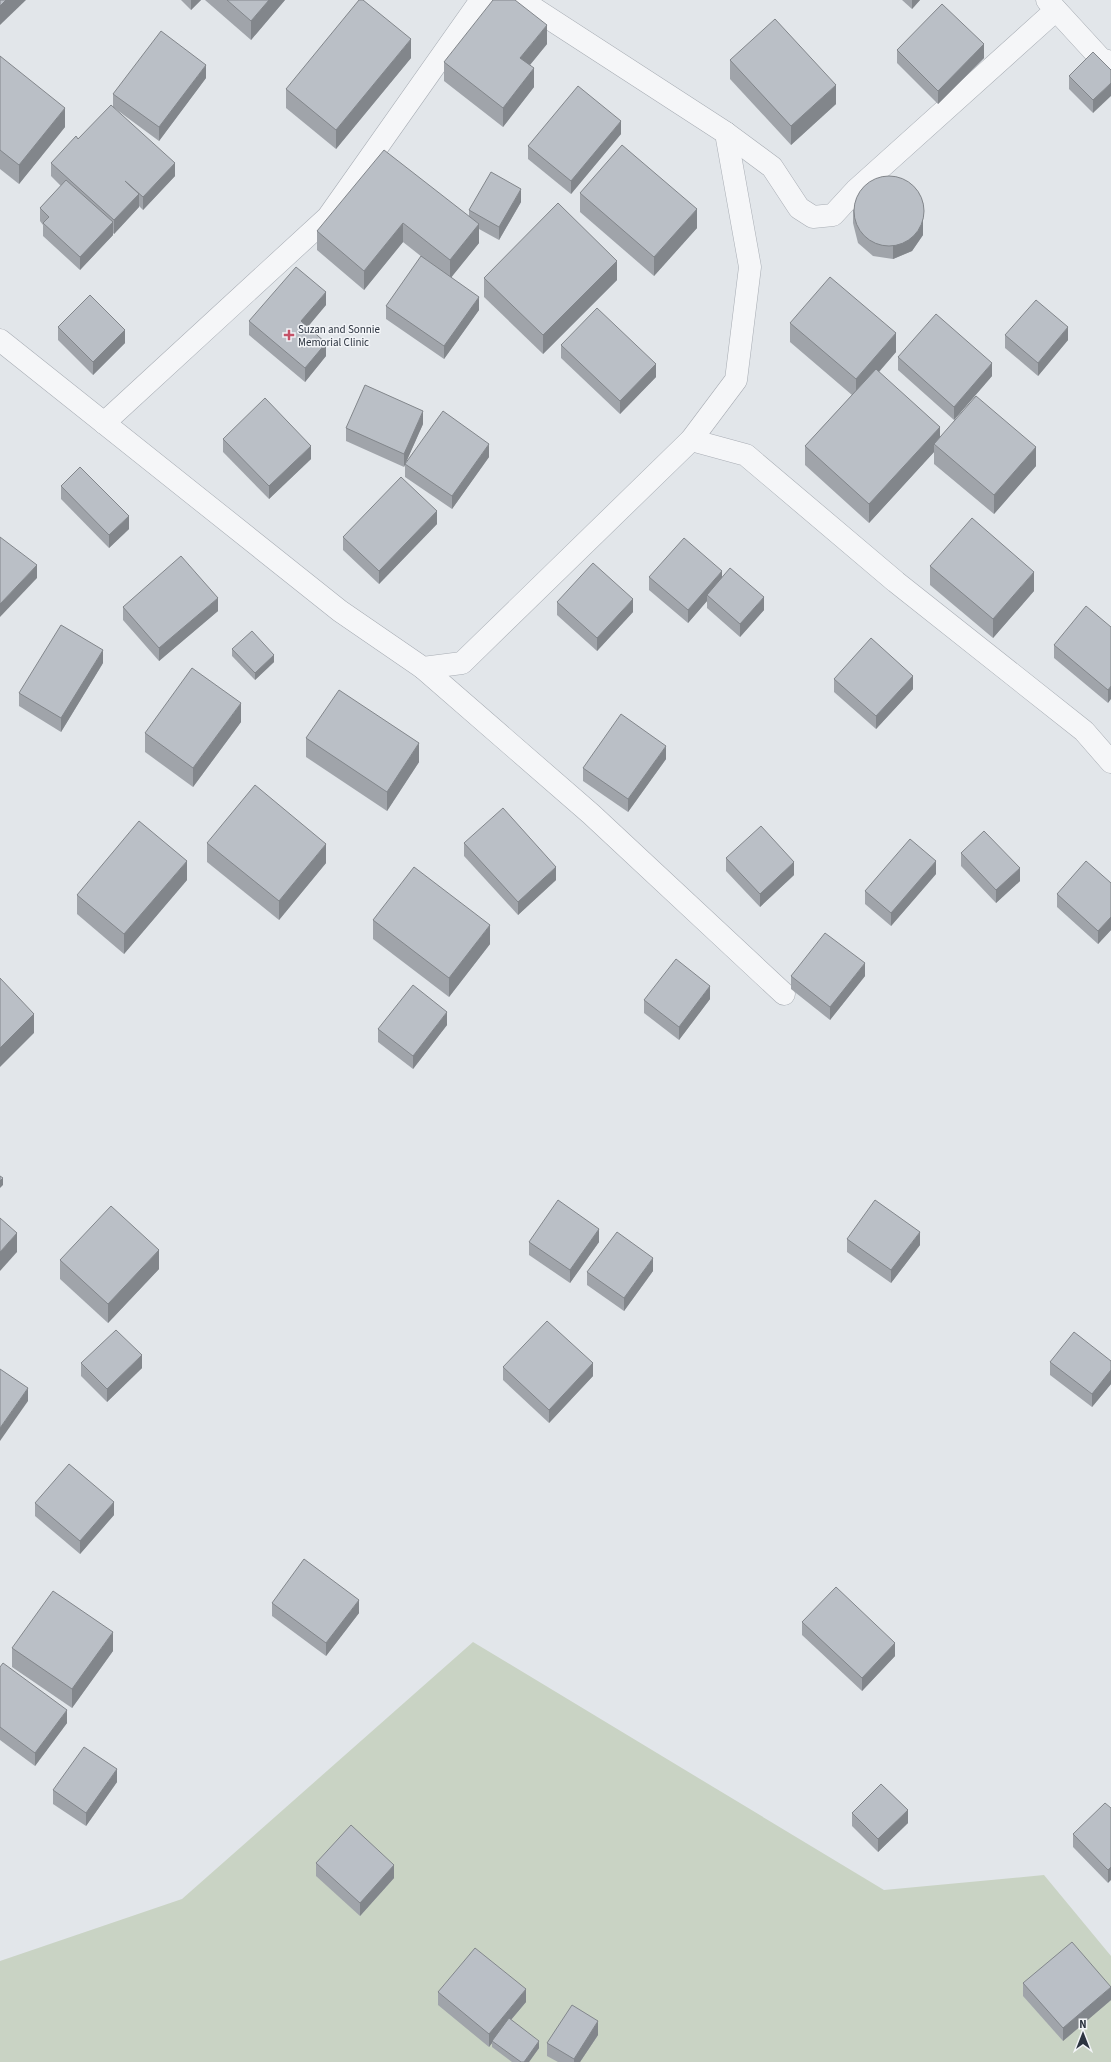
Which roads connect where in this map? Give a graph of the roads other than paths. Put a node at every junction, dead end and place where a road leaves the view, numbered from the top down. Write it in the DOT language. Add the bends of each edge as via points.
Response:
graph roads {
  1 [pos="481,0"];
  2 [pos="521,0"];
  3 [pos="1052,5"];
  4 [pos="1111,62"];
  5 [pos="726,133"];
  6 [pos="0,340"];
  7 [pos="104,423"];
  8 [pos="691,440"];
  9 [pos="423,668"];
  10 [pos="1111,762"];
  11 [pos="784,994"];
  1 -- 7 [label="street" via="328,217"];
  2 -- 5 [label="street"];
  3 -- 4 [label="street" via="1101,59"];
  3 -- 5 [label="street" via="833,214 813,217 799,208 772,167"];
  5 -- 8 [label="street" via="750,267 736,380"];
  6 -- 7 [label="street"];
  7 -- 9 [label="street" via="340,611"];
  8 -- 9 [label="street" via="462,663"];
  8 -- 10 [label="street" via="746,455 896,582 1084,731"];
  9 -- 11 [label="street" via="597,819"];
}
